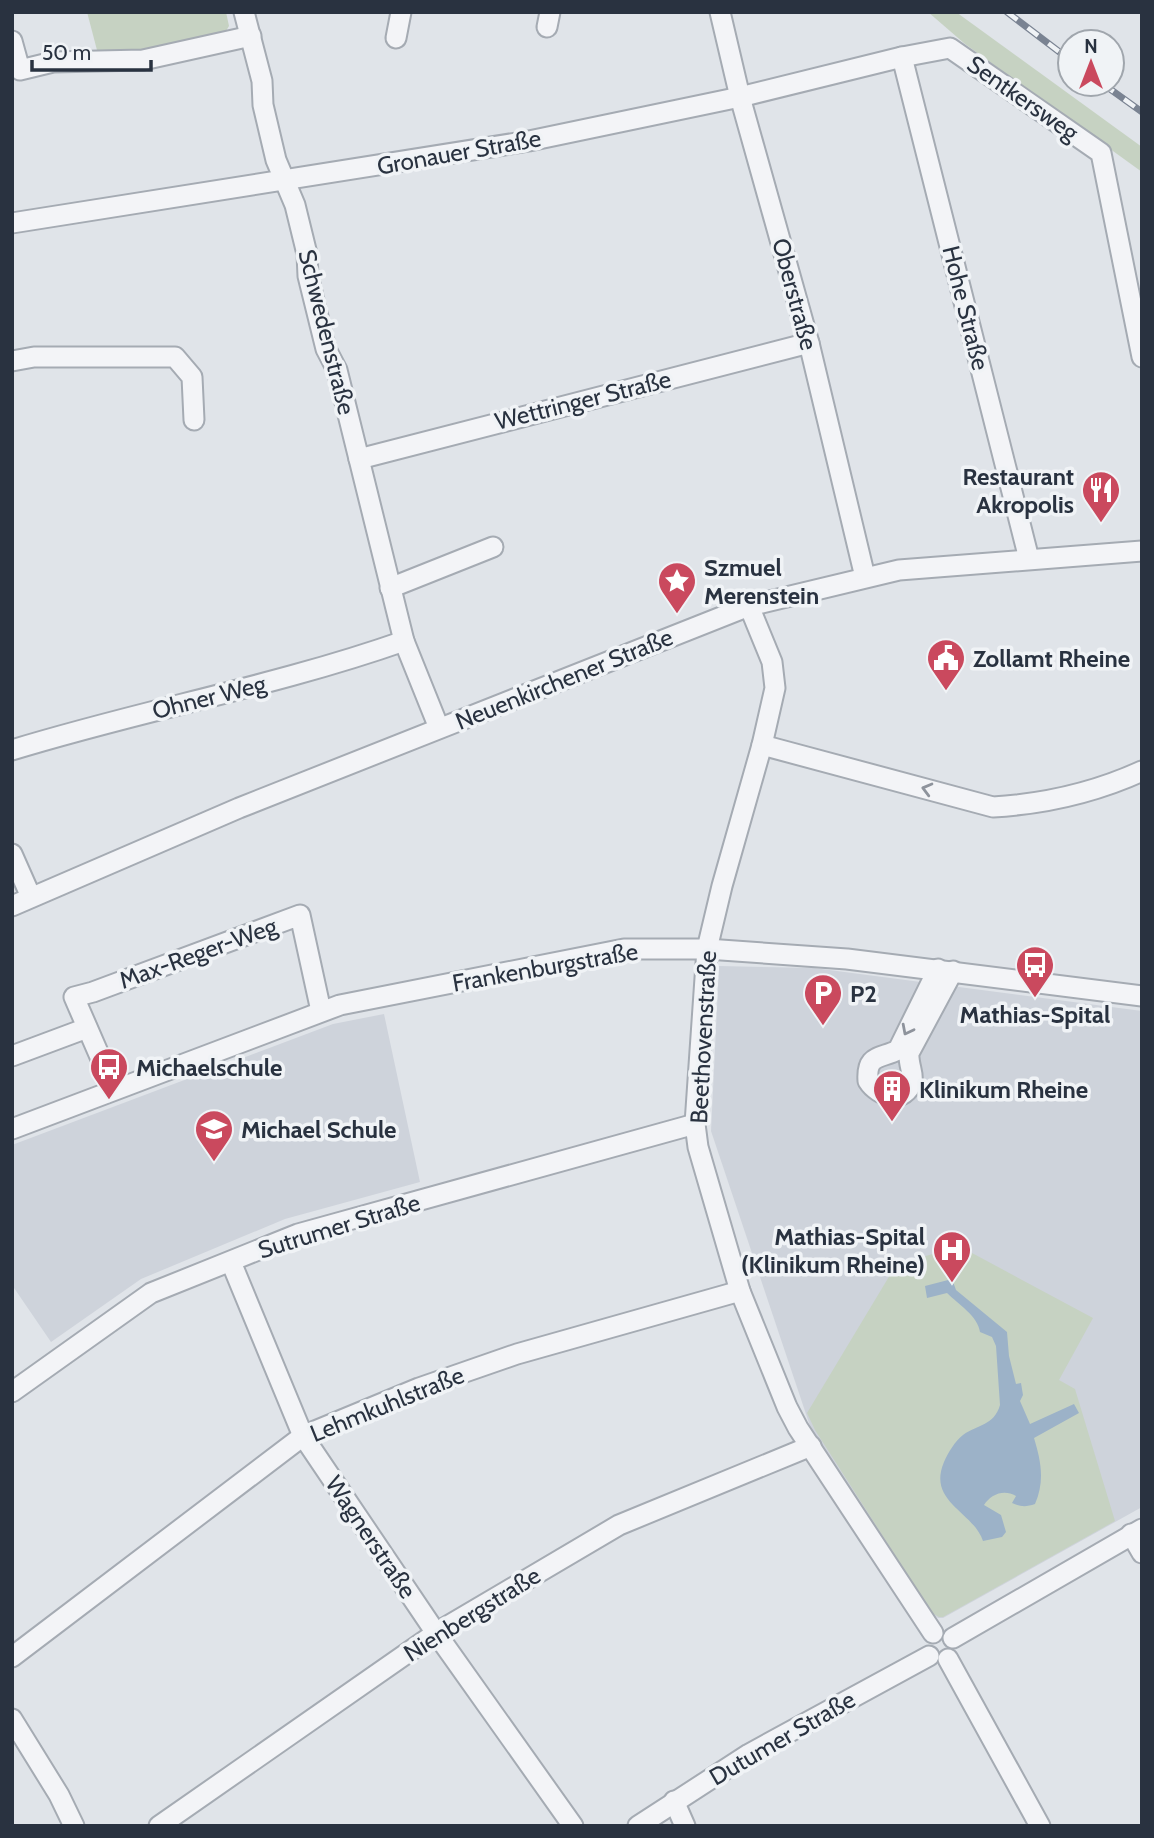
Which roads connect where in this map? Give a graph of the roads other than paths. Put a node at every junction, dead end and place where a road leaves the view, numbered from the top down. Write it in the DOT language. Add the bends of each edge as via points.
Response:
graph roads {
  1 [pos="244,12"];
  2 [pos="401,12"];
  3 [pos="720,12"];
  4 [pos="251,36"];
  5 [pos="396,38"];
  6 [pos="12,41"];
  7 [pos="902,57"];
  8 [pos="740,97"];
  9 [pos="286,180"];
  10 [pos="12,223"];
  11 [pos="808,342"];
  12 [pos="1142,357"];
  13 [pos="12,361"];
  14 [pos="194,420"];
  15 [pos="359,459"];
  16 [pos="493,547"];
  17 [pos="1142,551"];
  18 [pos="1029,559"];
  19 [pos="865,577"];
  20 [pos="390,588"];
  21 [pos="749,606"];
  22 [pos="404,641"];
  23 [pos="439,728"];
  24 [pos="762,745"];
  25 [pos="12,750"];
  26 [pos="1142,771"];
  27 [pos="12,855"];
  28 [pos="31,897"];
  29 [pos="12,906"];
  30 [pos="707,949"];
  31 [pos="945,970"];
  32 [pos="1142,996"];
  33 [pos="321,1011"];
  34 [pos="88,1028"];
  35 [pos="12,1056"];
  36 [pos="114,1089"];
  37 [pos="695,1124"];
  38 [pos="12,1129"];
  39 [pos="231,1262"];
  40 [pos="740,1291"];
  41 [pos="12,1392"];
  42 [pos="303,1436"];
  43 [pos="811,1446"];
  44 [pos="1136,1532"];
  45 [pos="1142,1553"];
  46 [pos="436,1633"];
  47 [pos="933,1633"];
  48 [pos="953,1638"];
  49 [pos="12,1657"];
  50 [pos="939,1657"];
  51 [pos="12,1719"];
  52 [pos="674,1801"];
  53 [pos="74,1826"];
  54 [pos="159,1826"];
  55 [pos="573,1826"];
  56 [pos="638,1826"];
  57 [pos="685,1826"];
  58 [pos="1040,1826"];
  1 -- 4 [label="street, Schwedenstraße"];
  2 -- 5 [label="street"];
  3 -- 8 [label="street, Oberstraße"];
  4 -- 6 [label="street" via="152,58 53,62 20,70"];
  4 -- 9 [label="street, Schwedenstraße" via="276,160"];
  7 -- 8 [label="street, Gronauer Straße"];
  7 -- 12 [label="street, Sentkersweg" via="950,48 1101,153"];
  7 -- 18 [label="street, Hohe Straße"];
  8 -- 9 [label="street, Gronauer Straße" via="529,141"];
  8 -- 11 [label="street, Oberstraße"];
  9 -- 10 [label="street, Gronauer Straße"];
  9 -- 15 [label="street, Schwedenstraße" via="296,205 326,349 337,370"];
  11 -- 15 [label="street, Wettringer Straße"];
  11 -- 19 [label="street, Oberstraße"];
  13 -- 14 [label="street" via="175,357 192,377"];
  15 -- 20 [label="street, Schwedenstraße"];
  16 -- 20 [label="street"];
  17 -- 18 [label="street, Neuenkirchener Straße"];
  18 -- 19 [label="street, Neuenkirchener Straße"];
  19 -- 21 [label="street, Neuenkirchener Straße"];
  20 -- 22 [label="street, Schwedenstraße"];
  21 -- 23 [label="street, Neuenkirchener Straße"];
  21 -- 24 [label="street, Beethovenstraße" via="772,662 775,688"];
  22 -- 23 [label="street, Schwedenstraße"];
  22 -- 25 [label="street, Ohner Weg" via="350,660"];
  23 -- 28 [label="street, Neuenkirchener Straße"];
  26 -- 24 [label="street, one-way" via="1114,784 1020,806 993,807"];
  24 -- 30 [label="street, Beethovenstraße"];
  27 -- 28 [label="street"];
  28 -- 29 [label="street, Neuenkirchener Straße"];
  30 -- 31 [label="street, Frankenburgstraße"];
  30 -- 33 [label="street, Frankenburgstraße" via="624,949"];
  30 -- 37 [label="street, Beethovenstraße"];
  31 -- 31 [label="street, one-way" via="898,1049 874,1058 869,1065 868,1081 877,1092 897,1096 910,1086 909,1053"];
  31 -- 32 [label="street, Frankenburgstraße"];
  33 -- 34 [label="street, Max-Reger-Weg" via="300,915 74,997"];
  33 -- 36 [label="street, Frankenburgstraße"];
  34 -- 35 [label="street"];
  34 -- 36 [label="street, Max-Reger-Weg"];
  36 -- 38 [label="street, Frankenburgstraße"];
  37 -- 39 [label="street, Sutrumer Straße" via="298,1234"];
  37 -- 40 [label="street, Beethovenstraße"];
  39 -- 41 [label="street, Sutrumer Straße" via="152,1293"];
  39 -- 42 [label="street, Wagnerstraße"];
  40 -- 42 [label="street, Lehmkuhlstraße" via="517,1353"];
  40 -- 43 [label="street, Beethovenstraße" via="787,1407"];
  42 -- 46 [label="street, Wagnerstraße"];
  42 -- 49 [label="street, Lehmkuhlstraße"];
  43 -- 46 [label="street, Nienbergstraße" via="619,1525"];
  43 -- 47 [label="street, Beethovenstraße"];
  44 -- 45 [label="street"];
  44 -- 48 [label="street"];
  46 -- 54 [label="street, Nienbergstraße"];
  46 -- 55 [label="street, Wagnerstraße"];
  47 -- 48 [label="street" via="942,1631"];
  47 -- 50 [label="street" via="926,1643"];
  48 -- 50 [label="street" via="954,1651"];
  50 -- 52 [label="street, Dutumer Straße" via="749,1754"];
  50 -- 58 [label="street"];
  51 -- 53 [label="street"];
  52 -- 56 [label="street, Dutumer Straße"];
  52 -- 57 [label="street"];
}
